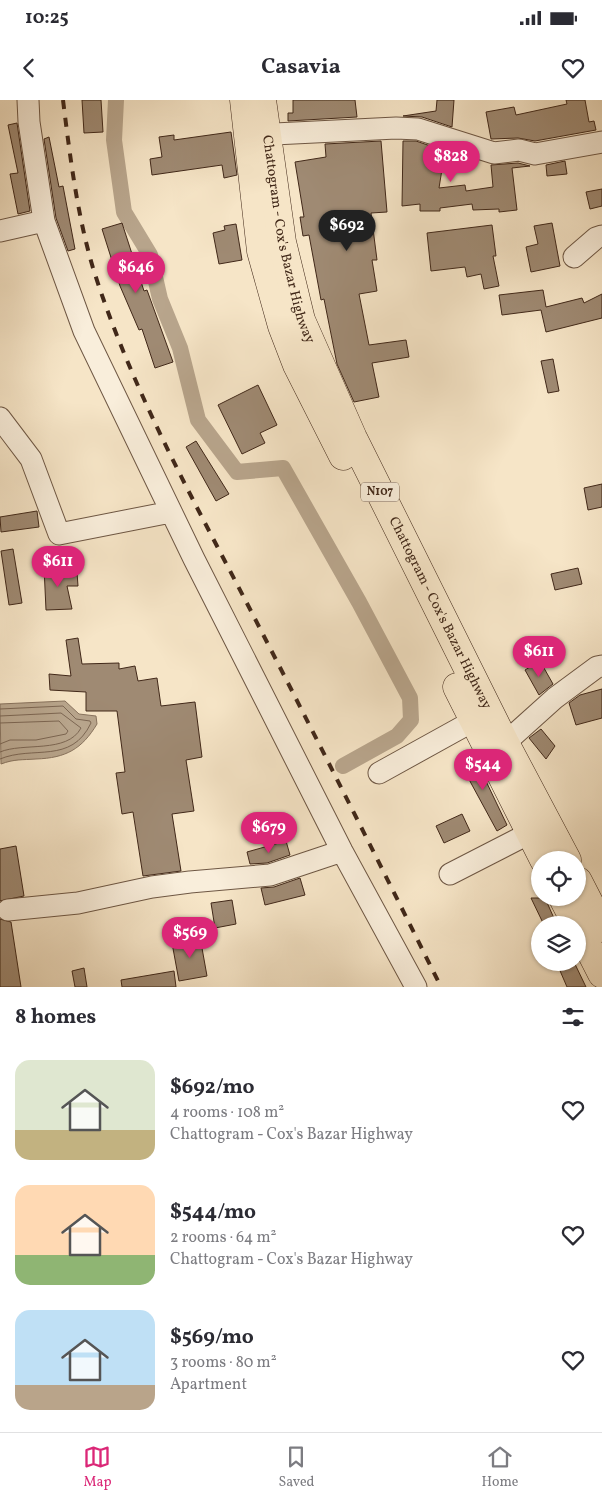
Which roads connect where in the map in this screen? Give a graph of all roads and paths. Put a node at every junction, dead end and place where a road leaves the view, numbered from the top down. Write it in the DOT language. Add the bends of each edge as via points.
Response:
graph roads {
  1 [pos="28,100"];
  2 [pos="244,100"];
  3 [pos="262,100"];
  4 [pos="257,134"];
  5 [pos="602,142"];
  6 [pos="44,221"];
  7 [pos="0,231"];
  8 [pos="602,236"];
  9 [pos="574,257"];
  10 [pos="0,418"];
  11 [pos="171,512"];
  12 [pos="602,666"];
  13 [pos="473,721"];
  14 [pos="498,748"];
  15 [pos="379,773"];
  16 [pos="530,833"];
  17 [pos="342,851"];
  18 [pos="539,851"];
  19 [pos="561,851"];
  20 [pos="450,874"];
  21 [pos="586,897"];
  22 [pos="8,910"];
  23 [pos="602,928"];
  24 [pos="586,943"];
  25 [pos="602,974"];
  26 [pos="416,987"];
  1 -- 6 [label="street"];
  2 -- 4 [label="highway, Chattogram - Cox's Bazar Highway / N107"];
  3 -- 4 [label="highway, Chattogram - Cox's Bazar Highway / N107"];
  4 -- 5 [label="street" via="383,127 418,129 494,153 519,150 535,154"];
  4 -- 13 [label="highway, Chattogram - Cox's Bazar Highway / N107" via="261,250 282,326 297,365 385,537"];
  4 -- 14 [label="highway, Chattogram - Cox's Bazar Highway / N107" via="302,320 353,438"];
  6 -- 7 [label="street"];
  6 -- 11 [label="street" via="84,331"];
  8 -- 9 [label="street"];
  10 -- 11 [label="street" via="31,459 59,534"];
  11 -- 17 [label="street"];
  12 -- 14 [label="street" via="555,698"];
  13 -- 14 [label="highway, Chattogram - Cox's Bazar Highway / N107"];
  13 -- 15 [label="street"];
  14 -- 16 [label="highway, Chattogram - Cox's Bazar Highway / N107"];
  14 -- 19 [label="highway, Chattogram - Cox's Bazar Highway / N107"];
  16 -- 18 [label="highway, Chattogram - Cox's Bazar Highway / N107"];
  16 -- 20 [label="street"];
  17 -- 22 [label="street" via="270,874 190,882 78,903"];
  17 -- 26 [label="street"];
  21 -- 23 [label="highway"];
  24 -- 25 [label="highway"];
}
